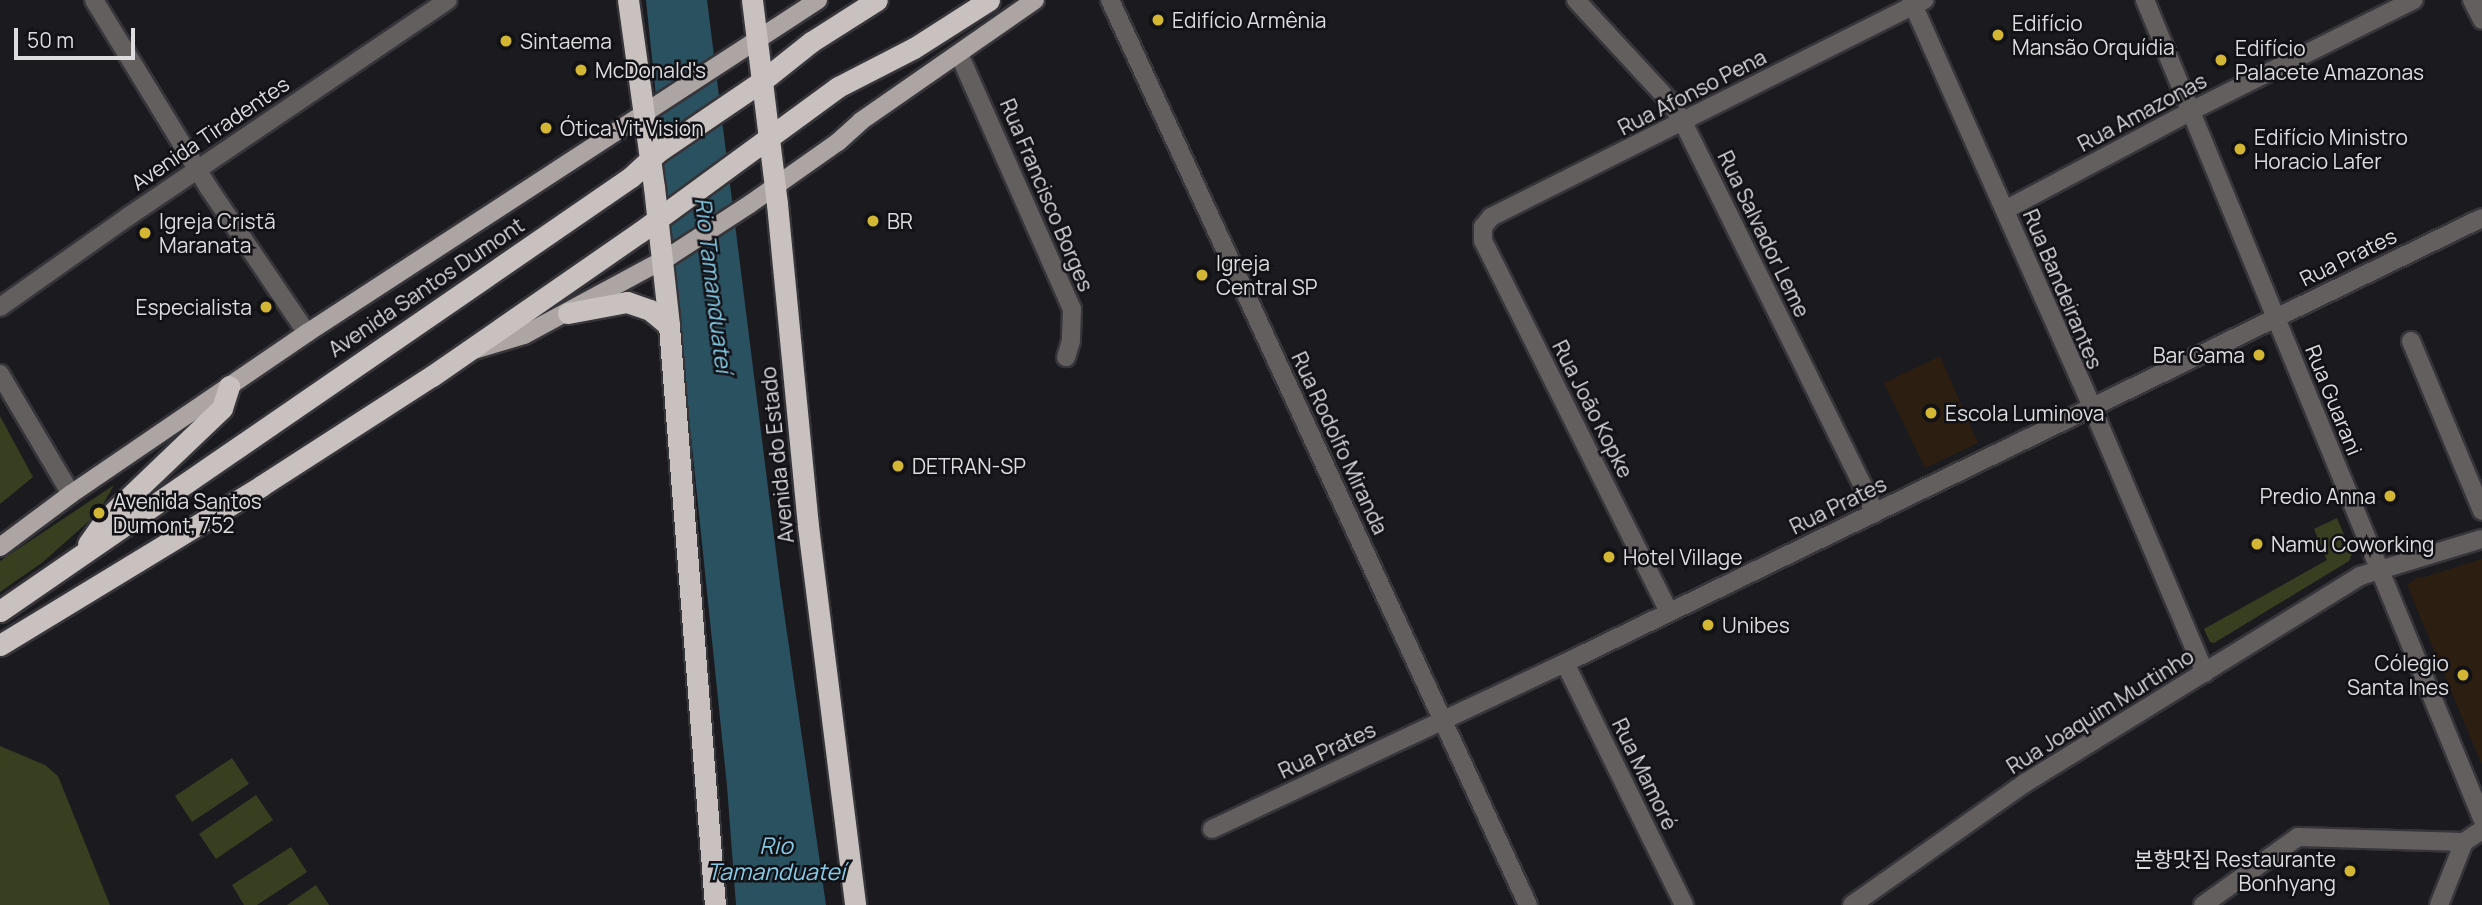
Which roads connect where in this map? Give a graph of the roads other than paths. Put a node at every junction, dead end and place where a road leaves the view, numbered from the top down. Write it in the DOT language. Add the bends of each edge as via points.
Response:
graph roads {
  1 [pos="94,0"];
  2 [pos="448,0"];
  3 [pos="628,0"];
  4 [pos="752,0"];
  5 [pos="818,0"];
  6 [pos="877,0"];
  7 [pos="989,0"];
  8 [pos="1035,0"];
  9 [pos="1110,0"];
  10 [pos="1576,0"];
  11 [pos="2145,0"];
  12 [pos="2414,0"];
  13 [pos="2472,0"];
  14 [pos="1917,2"];
  15 [pos="2482,20"];
  16 [pos="757,43"];
  17 [pos="959,54"];
  18 [pos="762,81"];
  19 [pos="650,111"];
  20 [pos="2191,111"];
  21 [pos="1683,121"];
  22 [pos="769,135"];
  23 [pos="655,155"];
  24 [pos="198,169"];
  25 [pos="775,186"];
  26 [pos="2005,210"];
  27 [pos="661,217"];
  28 [pos="2482,218"];
  29 [pos="1483,226"];
  30 [pos="666,259"];
  31 [pos="0,307"];
  32 [pos="568,313"];
  33 [pos="2276,318"];
  34 [pos="669,326"];
  35 [pos="307,333"];
  36 [pos="2411,341"];
  37 [pos="467,352"];
  38 [pos="1066,357"];
  39 [pos="0,374"];
  40 [pos="229,386"];
  41 [pos="2092,407"];
  42 [pos="71,494"];
  43 [pos="2482,511"];
  44 [pos="1874,514"];
  45 [pos="2482,539"];
  46 [pos="0,547"];
  47 [pos="80,557"];
  48 [pos="2380,571"];
  49 [pos="0,611"];
  50 [pos="1670,612"];
  51 [pos="0,645"];
  52 [pos="1565,663"];
  53 [pos="2205,673"];
  54 [pos="1443,721"];
  55 [pos="2482,818"];
  56 [pos="1212,829"];
  57 [pos="2482,830"];
  58 [pos="2464,842"];
  59 [pos="715,905"];
  60 [pos="855,905"];
  61 [pos="1528,905"];
  62 [pos="1684,905"];
  63 [pos="1852,905"];
  64 [pos="2203,905"];
  65 [pos="2440,905"];
  1 -- 24 [label="street"];
  2 -- 24 [label="street, Avenida Tiradentes"];
  3 -- 19 [label="highway"];
  4 -- 16 [label="highway, Avenida do Estado"];
  5 -- 16 [label="main road, Avenida Santos Dumont"];
  6 -- 18 [label="highway, Avenida Santos Dumont"];
  7 -- 22 [label="highway" via="914,48 838,87"];
  8 -- 17 [label="main road"];
  9 -- 54 [label="street, Rua Rodolfo Miranda"];
  10 -- 21 [label="street, Rua Salvador Leme"];
  11 -- 20 [label="street, Rua Guarani"];
  12 -- 20 [label="street, Rua Amazonas"];
  13 -- 15 [label="street"];
  14 -- 21 [label="street, Rua Afonso Pena"];
  14 -- 26 [label="street, Rua Bandeirantes"];
  16 -- 18 [label="highway, Avenida do Estado"];
  16 -- 19 [label="main road, Avenida Santos Dumont"];
  17 -- 25 [label="main road"];
  17 -- 38 [label="street, Rua Francisco Borges" via="1072,309"];
  18 -- 22 [label="highway, Avenida do Estado"];
  18 -- 23 [label="highway, Avenida Santos Dumont"];
  19 -- 23 [label="highway"];
  19 -- 35 [label="main road, Avenida Santos Dumont"];
  20 -- 26 [label="street, Rua Amazonas"];
  20 -- 33 [label="street, Rua Guarani"];
  21 -- 29 [label="street, Rua Afonso Pena" via="1491,217"];
  21 -- 44 [label="street, Rua Salvador Leme"];
  22 -- 25 [label="highway, Avenida do Estado"];
  22 -- 27 [label="highway"];
  23 -- 27 [label="highway"];
  23 -- 47 [label="highway, Avenida Santos Dumont" via="631,177"];
  24 -- 31 [label="street, Avenida Tiradentes"];
  24 -- 35 [label="street"];
  25 -- 30 [label="main road"];
  25 -- 60 [label="highway, Avenida do Estado" via="808,526"];
  26 -- 41 [label="street, Rua Bandeirantes"];
  27 -- 30 [label="highway"];
  27 -- 37 [label="highway"];
  28 -- 33 [label="street, Rua Prates"];
  29 -- 50 [label="street, Rua João Kopke" via="1483,241"];
  30 -- 32 [label="main road"];
  30 -- 34 [label="highway"];
  32 -- 34 [label="highway" via="627,302 650,310"];
  32 -- 37 [label="main road" via="507,342"];
  33 -- 41 [label="street, Rua Prates"];
  33 -- 48 [label="street, Rua Guarani"];
  34 -- 59 [label="highway"];
  35 -- 40 [label="main road, Avenida Santos Dumont"];
  36 -- 43 [label="street"];
  37 -- 51 [label="highway" via="261,486"];
  39 -- 42 [label="street"];
  40 -- 42 [label="main road, Avenida Santos Dumont"];
  40 -- 47 [label="highway" via="222,408 105,520"];
  41 -- 44 [label="street, Rua Prates"];
  41 -- 53 [label="street, Rua Bandeirantes"];
  42 -- 46 [label="main road, Avenida Santos Dumont"];
  44 -- 50 [label="street, Rua Prates"];
  45 -- 48 [label="street, Rua Joaquim Murtinho"];
  47 -- 49 [label="highway, Avenida Santos Dumont"];
  48 -- 53 [label="street, Rua Joaquim Murtinho" via="2361,576"];
  48 -- 55 [label="street, Rua Guarani"];
  50 -- 52 [label="street, Rua Prates"];
  52 -- 54 [label="street, Rua Prates"];
  52 -- 62 [label="street, Rua Mamoré"];
  53 -- 63 [label="street, Rua Joaquim Murtinho" via="2025,783"];
  54 -- 56 [label="street, Rua Prates"];
  54 -- 61 [label="street, Rua Rodolfo Miranda"];
  57 -- 58 [label="street"];
  58 -- 64 [label="street" via="2298,837"];
  58 -- 65 [label="street"];
}
